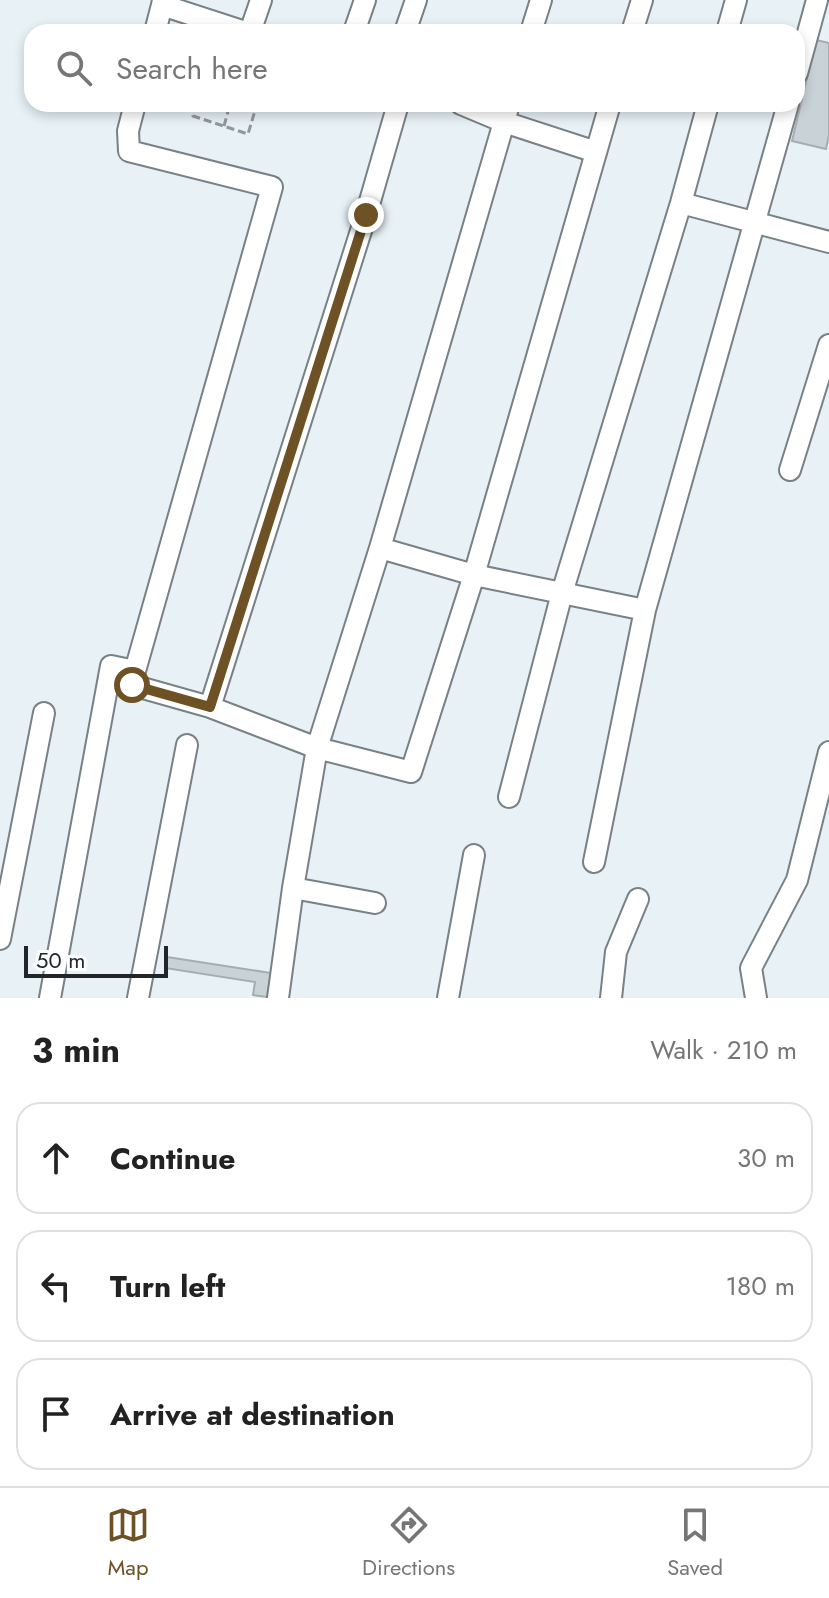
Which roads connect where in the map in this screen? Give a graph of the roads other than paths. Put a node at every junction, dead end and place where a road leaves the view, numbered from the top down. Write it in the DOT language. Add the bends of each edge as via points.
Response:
graph roads {
  1 [pos="261,0"];
  2 [pos="365,0"];
  3 [pos="416,0"];
  4 [pos="541,0"];
  5 [pos="642,0"];
  6 [pos="736,0"];
  7 [pos="817,0"];
  8 [pos="163,2"];
  9 [pos="157,24"];
  10 [pos="225,24"];
  11 [pos="251,24"];
  12 [pos="357,24"];
  13 [pos="408,24"];
  14 [pos="534,24"];
  15 [pos="634,24"];
  16 [pos="729,24"];
  17 [pos="805,44"];
  18 [pos="133,112"];
  19 [pos="396,112"];
  20 [pos="608,112"];
  21 [pos="706,112"];
  22 [pos="786,112"];
  23 [pos="507,113"];
  24 [pos="596,152"];
  25 [pos="681,203"];
  26 [pos="756,222"];
  27 [pos="829,242"];
  28 [pos="829,345"];
  29 [pos="790,470"];
  30 [pos="380,548"];
  31 [pos="474,575"];
  32 [pos="562,593"];
  33 [pos="645,610"];
  34 [pos="135,671"];
  35 [pos="210,707"];
  36 [pos="44,713"];
  37 [pos="187,745"];
  38 [pos="317,748"];
  39 [pos="829,752"];
  40 [pos="509,797"];
  41 [pos="474,855"];
  42 [pos="594,862"];
  43 [pos="293,888"];
  44 [pos="638,899"];
  45 [pos="375,903"];
  46 [pos="0,939"];
  47 [pos="50,998"];
  48 [pos="138,998"];
  49 [pos="278,998"];
  50 [pos="448,998"];
  51 [pos="611,998"];
  52 [pos="756,998"];
  1 -- 11 [label="street"];
  2 -- 12 [label="street"];
  3 -- 13 [label="street"];
  4 -- 14 [label="street"];
  5 -- 15 [label="street"];
  6 -- 16 [label="street"];
  7 -- 17 [label="street"];
  8 -- 9 [label="street"];
  8 -- 10 [label="street"];
  18 -- 34 [label="street" via="129,151 272,187"];
  19 -- 35 [label="street"];
  20 -- 24 [label="street"];
  21 -- 25 [label="street"];
  22 -- 26 [label="street"];
  23 -- 24 [label="street"];
  23 -- 30 [label="street"];
  24 -- 31 [label="street"];
  25 -- 26 [label="street"];
  25 -- 32 [label="street"];
  26 -- 27 [label="street"];
  26 -- 33 [label="street"];
  28 -- 29 [label="street"];
  30 -- 31 [label="street"];
  30 -- 38 [label="street"];
  31 -- 32 [label="street"];
  31 -- 38 [label="street" via="411,772"];
  32 -- 33 [label="street"];
  32 -- 40 [label="street"];
  33 -- 42 [label="street"];
  34 -- 35 [label="street" via="132,685"];
  34 -- 47 [label="street" via="111,666"];
  35 -- 38 [label="street"];
  36 -- 46 [label="street"];
  37 -- 48 [label="street"];
  38 -- 43 [label="street"];
  39 -- 52 [label="street" via="797,880 751,968"];
  41 -- 50 [label="street"];
  43 -- 45 [label="street"];
  43 -- 49 [label="street"];
  44 -- 51 [label="street" via="616,952"];
}
